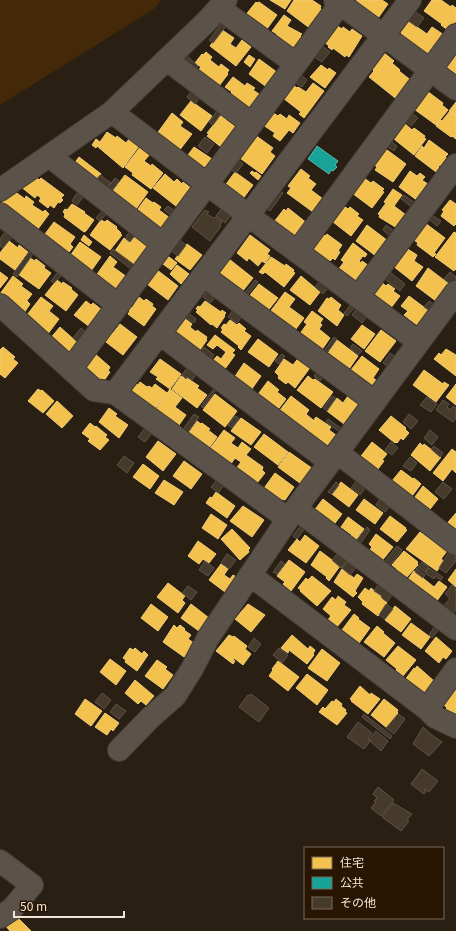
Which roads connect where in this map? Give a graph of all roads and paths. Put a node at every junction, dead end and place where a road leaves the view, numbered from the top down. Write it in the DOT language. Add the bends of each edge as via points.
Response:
graph roads {
  1 [pos="410,0"];
  2 [pos="339,1"];
  3 [pos="223,4"];
  4 [pos="456,35"];
  5 [pos="383,36"];
  6 [pos="167,60"];
  7 [pos="296,64"];
  8 [pos="430,70"];
  9 [pos="456,89"];
  10 [pos="112,112"];
  11 [pos="252,124"];
  12 [pos="49,156"];
  13 [pos="456,164"];
  14 [pos="207,184"];
  15 [pos="0,190"];
  16 [pos="0,214"];
  17 [pos="249,216"];
  18 [pos="163,244"];
  19 [pos="297,252"];
  20 [pos="204,276"];
  21 [pos="456,292"];
  22 [pos="358,297"];
  23 [pos="0,305"];
  24 [pos="118,306"];
  25 [pos="160,334"];
  26 [pos="419,342"];
  27 [pos="71,369"];
  28 [pos="116,392"];
  29 [pos="375,402"];
  30 [pos="334,457"];
  31 [pos="292,514"];
  32 [pos="456,544"];
  33 [pos="250,575"];
  34 [pos="456,629"];
  35 [pos="456,669"];
  36 [pos="427,709"];
  37 [pos="456,727"];
  38 [pos="119,750"];
  39 [pos="0,861"];
  40 [pos="0,917"];
  1 -- 5 [label="street"];
  2 -- 5 [label="street"];
  2 -- 7 [label="street"];
  3 -- 6 [label="street"];
  3 -- 7 [label="street"];
  4 -- 8 [label="street"];
  5 -- 8 [label="street"];
  5 -- 17 [label="street"];
  6 -- 10 [label="street"];
  6 -- 11 [label="street"];
  7 -- 11 [label="street"];
  8 -- 9 [label="street"];
  8 -- 19 [label="street"];
  10 -- 12 [label="street"];
  10 -- 14 [label="street"];
  11 -- 14 [label="street"];
  12 -- 15 [label="street"];
  12 -- 18 [label="street"];
  13 -- 22 [label="street"];
  14 -- 17 [label="street"];
  14 -- 18 [label="street"];
  16 -- 24 [label="street"];
  17 -- 19 [label="street"];
  17 -- 20 [label="street"];
  18 -- 24 [label="street"];
  19 -- 22 [label="street"];
  20 -- 25 [label="street"];
  20 -- 29 [label="street"];
  21 -- 26 [label="street"];
  22 -- 26 [label="street"];
  23 -- 27 [label="street"];
  24 -- 27 [label="street"];
  25 -- 28 [label="street"];
  25 -- 30 [label="street"];
  26 -- 29 [label="street"];
  27 -- 28 [label="street" via="94,390"];
  28 -- 31 [label="street"];
  29 -- 30 [label="street"];
  30 -- 31 [label="street"];
  30 -- 32 [label="street"];
  31 -- 33 [label="street"];
  31 -- 34 [label="street"];
  33 -- 36 [label="street"];
  33 -- 38 [label="street" via="208,638 175,696"];
  35 -- 36 [label="street"];
  36 -- 37 [label="street"];
  39 -- 40 [label="street" via="32,885 12,909"];
}
